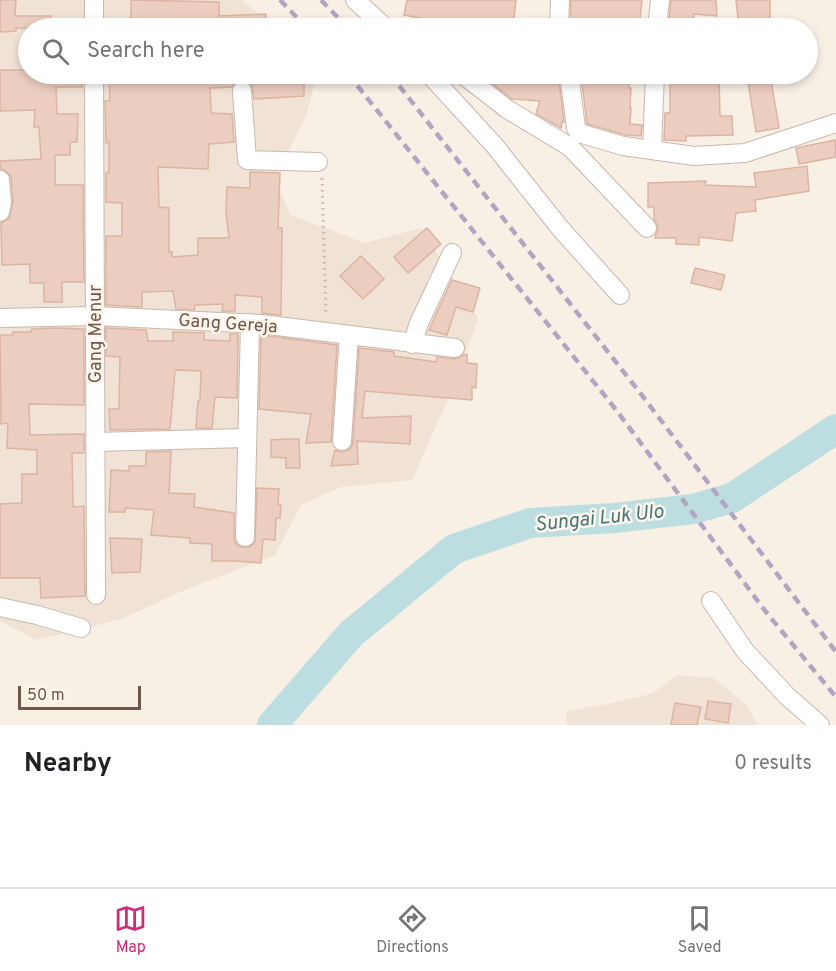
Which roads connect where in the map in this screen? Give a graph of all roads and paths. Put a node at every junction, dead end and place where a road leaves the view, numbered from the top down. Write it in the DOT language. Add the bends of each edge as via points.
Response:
graph roads {
  1 [pos="94,0"];
  2 [pos="355,0"];
  3 [pos="560,0"];
  4 [pos="660,0"];
  5 [pos="94,18"];
  6 [pos="375,18"];
  7 [pos="559,18"];
  8 [pos="658,18"];
  9 [pos="94,84"];
  10 [pos="438,84"];
  11 [pos="475,84"];
  12 [pos="570,84"];
  13 [pos="655,84"];
  14 [pos="242,91"];
  15 [pos="836,123"];
  16 [pos="575,140"];
  17 [pos="652,150"];
  18 [pos="318,162"];
  19 [pos="0,180"];
  20 [pos="0,212"];
  21 [pos="647,228"];
  22 [pos="452,253"];
  23 [pos="620,295"];
  24 [pos="95,316"];
  25 [pos="0,318"];
  26 [pos="250,323"];
  27 [pos="327,332"];
  28 [pos="350,335"];
  29 [pos="412,344"];
  30 [pos="455,348"];
  31 [pos="247,438"];
  32 [pos="342,441"];
  33 [pos="95,442"];
  34 [pos="244,537"];
  35 [pos="96,595"];
  36 [pos="711,601"];
  37 [pos="0,607"];
  38 [pos="81,628"];
  39 [pos="820,725"];
  1 -- 5 [label="street"];
  2 -- 6 [label="street"];
  3 -- 7 [label="street"];
  4 -- 8 [label="street"];
  9 -- 24 [label="street, Gang Menur"];
  10 -- 23 [label="street"];
  11 -- 16 [label="street" via="507,109"];
  12 -- 16 [label="street"];
  13 -- 17 [label="street"];
  14 -- 18 [label="street" via="247,160"];
  15 -- 17 [label="street" via="745,153 694,156"];
  16 -- 17 [label="street"];
  16 -- 21 [label="street"];
  18 -- 27 [label="path"];
  19 -- 20 [label="street"];
  22 -- 29 [label="street"];
  24 -- 25 [label="street, Gang Gereja"];
  24 -- 26 [label="street, Gang Gereja"];
  24 -- 33 [label="street, Gang Menur"];
  26 -- 27 [label="street, Gang Gereja"];
  26 -- 31 [label="street"];
  27 -- 28 [label="street, Gang Gereja"];
  28 -- 29 [label="street, Gang Gereja"];
  28 -- 32 [label="street"];
  29 -- 30 [label="street, Gang Gereja"];
  31 -- 33 [label="street"];
  31 -- 34 [label="street"];
  33 -- 35 [label="street, Gang Menur"];
  36 -- 39 [label="street" via="745,651"];
  37 -- 38 [label="street"];
}
